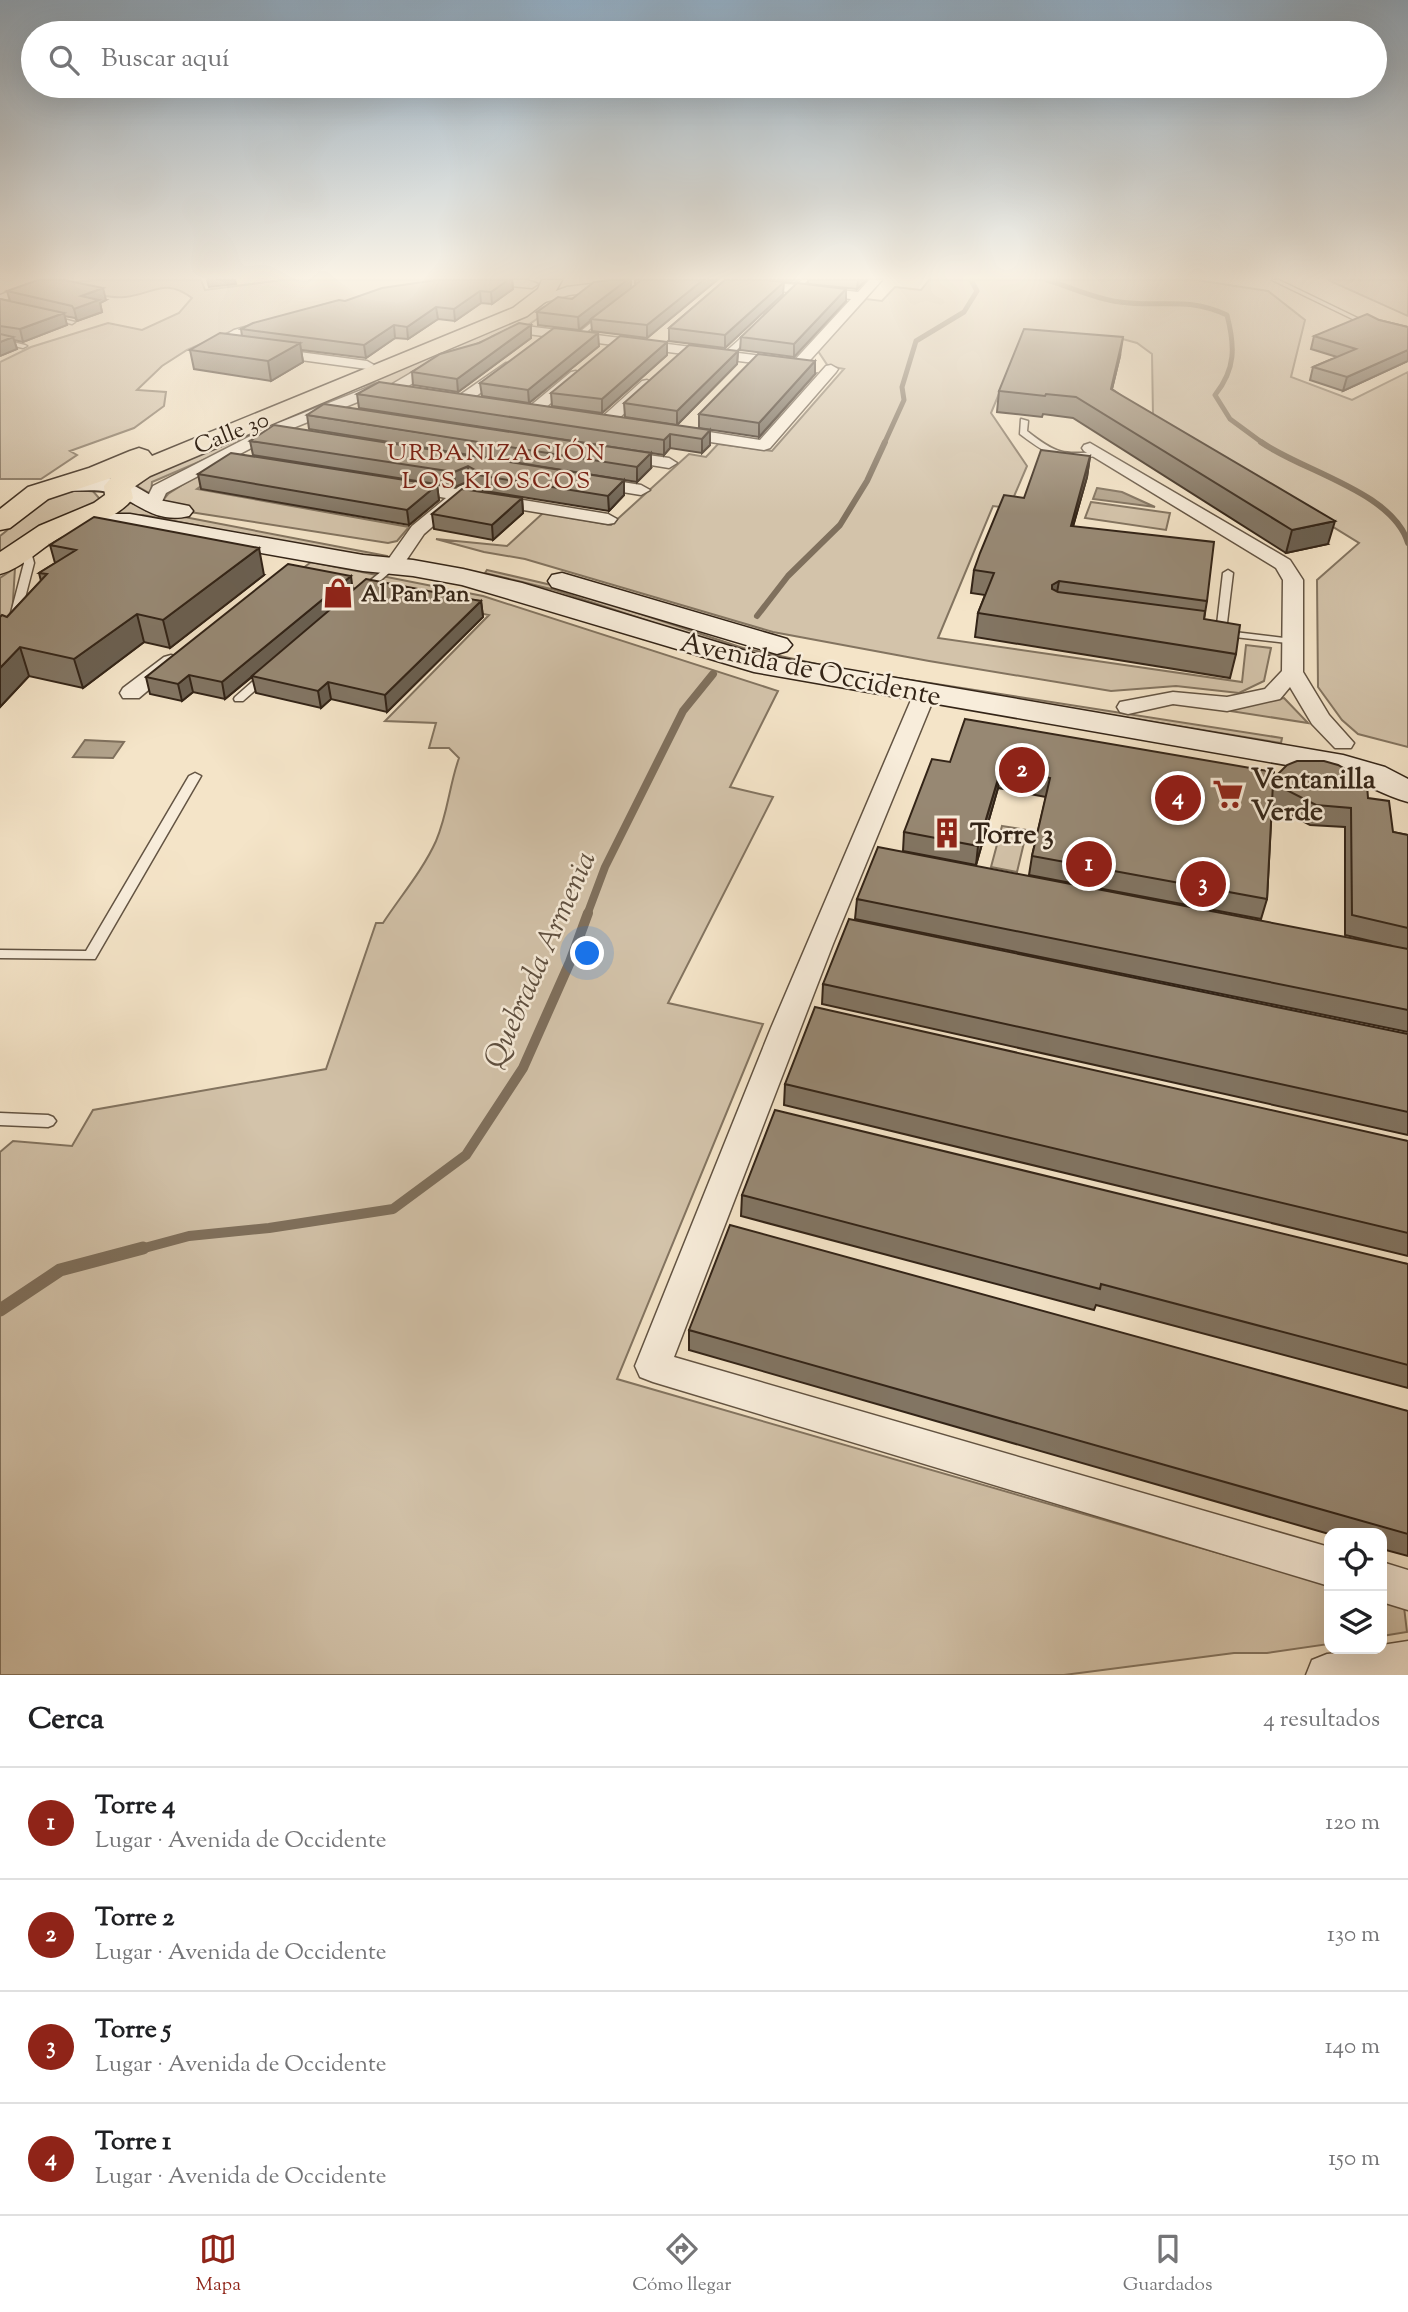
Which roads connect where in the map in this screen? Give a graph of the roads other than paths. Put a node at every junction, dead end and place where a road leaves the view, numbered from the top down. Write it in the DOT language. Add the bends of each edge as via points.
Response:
graph roads {
  1 [pos="317,358"];
  2 [pos="384,358"];
  3 [pos="410,358"];
  4 [pos="446,358"];
  5 [pos="517,358"];
  6 [pos="597,358"];
  7 [pos="676,358"];
  8 [pos="746,358"];
  9 [pos="804,358"];
  10 [pos="754,359"];
  11 [pos="367,365"];
  12 [pos="798,365"];
  13 [pos="736,378"];
  14 [pos="386,389"];
  15 [pos="415,394"];
  16 [pos="486,404"];
  17 [pos="325,410"];
  18 [pos="352,414"];
  19 [pos="700,414"];
  20 [pos="1024,421"];
  21 [pos="632,425"];
  22 [pos="657,429"];
  23 [pos="272,431"];
  24 [pos="682,433"];
  25 [pos="312,437"];
  26 [pos="498,437"];
  27 [pos="531,442"];
  28 [pos="1095,450"];
  29 [pos="603,453"];
  30 [pos="223,458"];
  31 [pos="250,462"];
  32 [pos="468,462"];
  33 [pos="669,463"];
  34 [pos="494,467"];
  35 [pos="521,471"];
  36 [pos="574,479"];
  37 [pos="385,483"];
  38 [pos="66,484"];
  39 [pos="117,486"];
  40 [pos="640,490"];
  41 [pos="460,495"];
  42 [pos="152,506"];
  43 [pos="5,515"];
  44 [pos="608,519"];
  45 [pos="49,532"];
  46 [pos="25,548"];
  47 [pos="400,556"];
  48 [pos="0,565"];
  49 [pos="1228,573"];
  50 [pos="352,601"];
  51 [pos="0,626"];
  52 [pos="1207,631"];
  53 [pos="1221,633"];
  54 [pos="11,634"];
  55 [pos="1292,642"];
  56 [pos="0,645"];
  57 [pos="186,649"];
  58 [pos="270,672"];
  59 [pos="1292,672"];
  60 [pos="131,693"];
  61 [pos="925,693"];
  62 [pos="239,699"];
  63 [pos="1128,707"];
  64 [pos="1343,743"];
  65 [pos="1408,767"];
  66 [pos="195,776"];
  67 [pos="1408,792"];
  68 [pos="855,852"];
  69 [pos="881,857"];
  70 [pos="828,924"];
  71 [pos="855,930"];
  72 [pos="0,954"];
  73 [pos="0,1119"];
  74 [pos="48,1121"];
  75 [pos="1324,1566"];
  76 [pos="1387,1584"];
  77 [pos="1408,1590"];
  78 [pos="1408,1662"];
  79 [pos="1327,1675"];
  1 -- 11 [label="street"];
  2 -- 11 [label="main road, Calle 30"];
  3 -- 39 [label="main road, Calle 30" via="141,470"];
  4 -- 14 [label="street"];
  5 -- 16 [label="street" via="456,400"];
  6 -- 27 [label="street" via="528,410 556,414"];
  7 -- 21 [label="street" via="600,420"];
  8 -- 10 [label="street"];
  9 -- 12 [label="street"];
  10 -- 12 [label="street"];
  10 -- 13 [label="street"];
  11 -- 38 [label="main road, Calle 30"];
  12 -- 24 [label="street" via="831,369 764,445"];
  14 -- 15 [label="street"];
  14 -- 17 [label="street"];
  17 -- 18 [label="street"];
  17 -- 23 [label="street"];
  19 -- 24 [label="street"];
  20 -- 28 [label="lane" via="1023,432 1052,455 1075,457"];
  22 -- 24 [label="street"];
  23 -- 25 [label="street"];
  23 -- 30 [label="street"];
  26 -- 27 [label="street"];
  27 -- 34 [label="street"];
  28 -- 55 [label="street" via="1283,564 1293,580"];
  29 -- 33 [label="street"];
  30 -- 31 [label="street"];
  30 -- 42 [label="street" via="159,490"];
  32 -- 34 [label="street"];
  34 -- 35 [label="street"];
  34 -- 41 [label="street"];
  36 -- 40 [label="street"];
  37 -- 41 [label="street"];
  38 -- 39 [label="main road, Avenida de Occidente"];
  38 -- 43 [label="main road, Calle 30" via="38,493"];
  39 -- 42 [label="main road, Avenida de Occidente"];
  39 -- 45 [label="main road, Calle 30" via="119,498 104,509"];
  41 -- 44 [label="street"];
  41 -- 47 [label="street" via="418,530"];
  42 -- 47 [label="main road, Avenida de Occidente"];
  45 -- 46 [label="main road, Calle 30"];
  45 -- 47 [label="main road, Avenida de Occidente" via="130,522 299,561 362,563"];
  46 -- 48 [label="main road, Calle 30"];
  46 -- 54 [label="lane" via="29,563"];
  47 -- 50 [label="lane"];
  47 -- 61 [label="main road, Avenida de Occidente" via="717,654"];
  47 -- 63 [label="main road, Avenida de Occidente" via="530,572 778,646"];
  49 -- 53 [label="lane"];
  51 -- 54 [label="lane"];
  52 -- 53 [label="lane"];
  53 -- 55 [label="lane"];
  54 -- 56 [label="lane"];
  55 -- 59 [label="street"];
  57 -- 60 [label="street"];
  58 -- 62 [label="lane"];
  59 -- 63 [label="street" via="1272,694 1227,704 1173,698"];
  59 -- 64 [label="street" via="1320,719"];
  61 -- 67 [label="main road, Avenida de Occidente" via="1343,765"];
  61 -- 68 [label="street"];
  63 -- 64 [label="main road, Avenida de Occidente"];
  64 -- 65 [label="main road, Avenida de Occidente"];
  66 -- 72 [label="lane" via="90,956"];
  68 -- 69 [label="street"];
  68 -- 70 [label="street"];
  70 -- 71 [label="street"];
  70 -- 75 [label="street" via="805,1013 722,1226 653,1366"];
  73 -- 74 [label="lane"];
  76 -- 77 [label="street"];
  78 -- 79 [label="street"];
}
